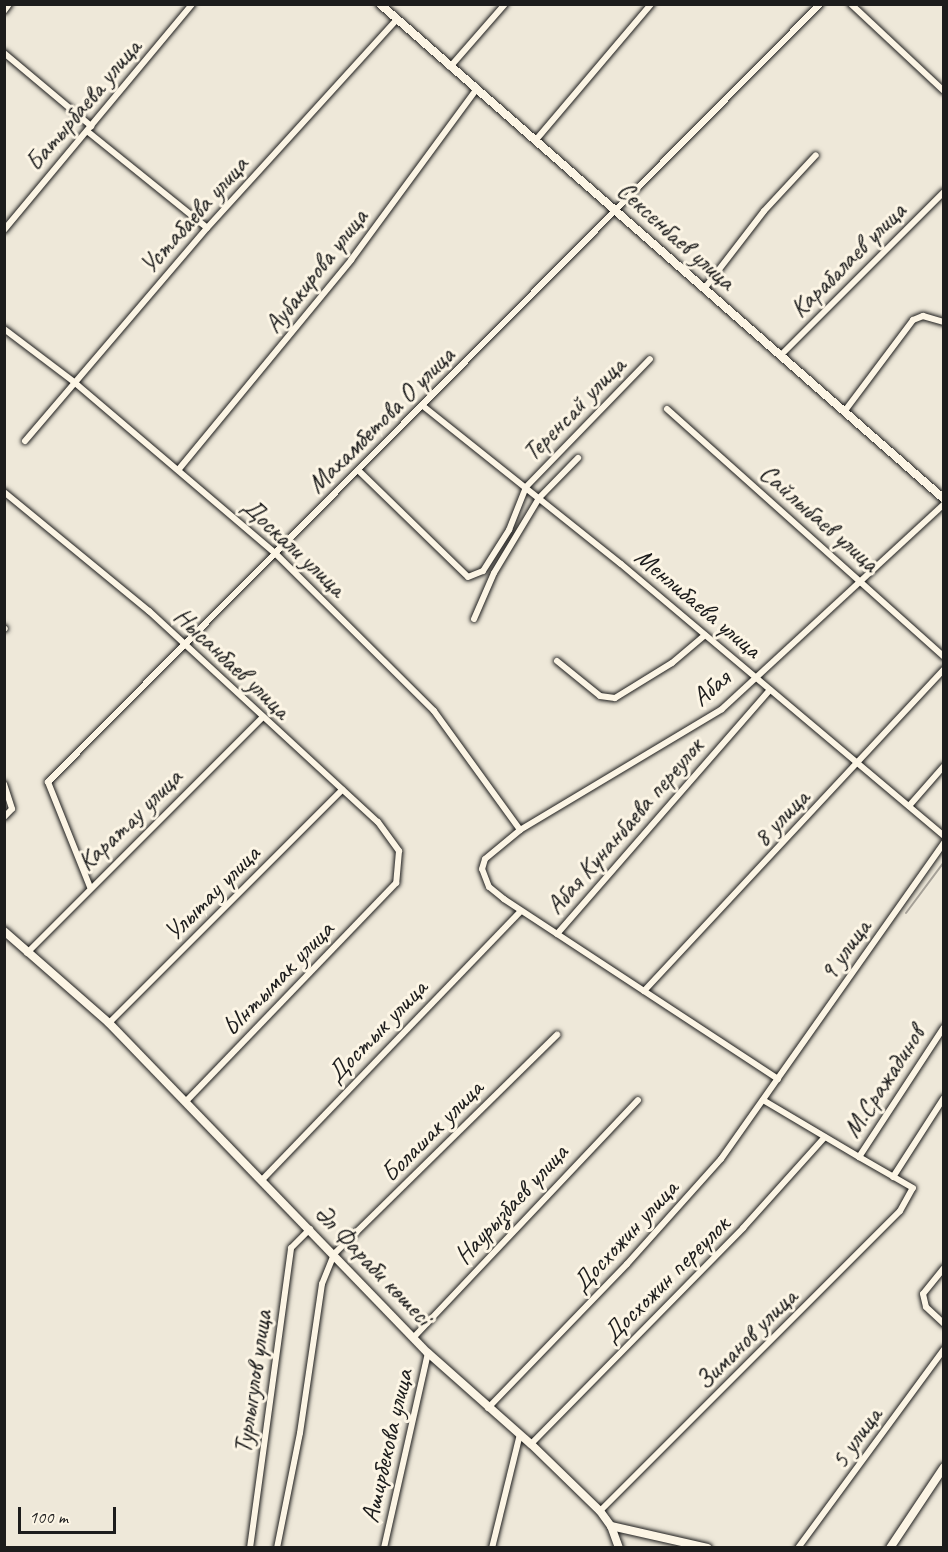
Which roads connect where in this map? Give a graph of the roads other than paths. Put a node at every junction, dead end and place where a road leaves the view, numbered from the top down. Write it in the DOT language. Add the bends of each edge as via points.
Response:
graph roads {
  1 [pos="9,4"];
  2 [pos="192,4"];
  3 [pos="380,4"];
  4 [pos="505,4"];
  5 [pos="651,4"];
  6 [pos="820,4"];
  7 [pos="851,4"];
  8 [pos="4,11"];
  9 [pos="397,19"];
  10 [pos="4,53"];
  11 [pos="450,67"];
  12 [pos="476,90"];
  13 [pos="944,91"];
  14 [pos="89,128"];
  15 [pos="536,141"];
  16 [pos="816,155"];
  17 [pos="944,192"];
  18 [pos="615,210"];
  19 [pos="207,228"];
  20 [pos="4,230"];
  21 [pos="704,289"];
  22 [pos="944,322"];
  23 [pos="4,330"];
  24 [pos="780,356"];
  25 [pos="650,359"];
  26 [pos="75,382"];
  27 [pos="423,406"];
  28 [pos="667,410"];
  29 [pos="844,412"];
  30 [pos="25,441"];
  31 [pos="578,458"];
  32 [pos="179,469"];
  33 [pos="358,470"];
  34 [pos="525,487"];
  35 [pos="4,492"];
  36 [pos="539,498"];
  37 [pos="944,499"];
  38 [pos="944,504"];
  39 [pos="275,553"];
  40 [pos="860,579"];
  41 [pos="474,619"];
  42 [pos="705,635"];
  43 [pos="183,646"];
  44 [pos="944,657"];
  45 [pos="557,661"];
  46 [pos="944,669"];
  47 [pos="754,676"];
  48 [pos="770,690"];
  49 [pos="262,718"];
  50 [pos="858,763"];
  51 [pos="944,766"];
  52 [pos="4,784"];
  53 [pos="342,790"];
  54 [pos="909,806"];
  55 [pos="4,817"];
  56 [pos="520,830"];
  57 [pos="944,836"];
  58 [pos="944,843"];
  59 [pos="396,883"];
  60 [pos="90,887"];
  61 [pos="521,911"];
  62 [pos="4,931"];
  63 [pos="557,934"];
  64 [pos="27,953"];
  65 [pos="645,992"];
  66 [pos="109,1023"];
  67 [pos="944,1027"];
  68 [pos="557,1035"];
  69 [pos="778,1079"];
  70 [pos="944,1098"];
  71 [pos="187,1100"];
  72 [pos="638,1100"];
  73 [pos="763,1100"];
  74 [pos="825,1137"];
  75 [pos="859,1157"];
  76 [pos="893,1177"];
  77 [pos="262,1180"];
  78 [pos="310,1229"];
  79 [pos="334,1254"];
  80 [pos="944,1268"];
  81 [pos="944,1324"];
  82 [pos="414,1337"];
  83 [pos="944,1349"];
  84 [pos="428,1353"];
  85 [pos="488,1408"];
  86 [pos="520,1434"];
  87 [pos="531,1444"];
  88 [pos="944,1467"];
  89 [pos="600,1511"];
  90 [pos="611,1526"];
  91 [pos="250,1548"];
  92 [pos="277,1548"];
  93 [pos="384,1548"];
  94 [pos="492,1548"];
  95 [pos="620,1548"];
  96 [pos="708,1548"];
  97 [pos="798,1548"];
  98 [pos="890,1548"];
  1 -- 8 [label="street"];
  2 -- 14 [label="street, Батырбаева улица"];
  3 -- 9 [label="street, Сексенбаев улица"];
  4 -- 11 [label="street"];
  5 -- 15 [label="street"];
  6 -- 18 [label="street, Махамбетова О улица"];
  7 -- 13 [label="street"];
  9 -- 11 [label="street, Сексенбаев улица"];
  9 -- 19 [label="street, Устабаева улица"];
  10 -- 14 [label="street"];
  11 -- 12 [label="street, Сексенбаев улица"];
  12 -- 15 [label="street, Сексенбаев улица"];
  12 -- 32 [label="street, Аубакирова улица" via="351,260"];
  14 -- 19 [label="street"];
  14 -- 20 [label="street, Батырбаева улица"];
  15 -- 18 [label="street, Сексенбаев улица"];
  16 -- 21 [label="street" via="764,212"];
  17 -- 24 [label="street, Карабалаев улица"];
  18 -- 21 [label="street, Сексенбаев улица"];
  18 -- 27 [label="street, Махамбетова О улица"];
  19 -- 26 [label="street, Устабаева улица"];
  21 -- 24 [label="street, Сексенбаев улица"];
  22 -- 29 [label="street" via="923,316 913,320"];
  23 -- 26 [label="street, Доскали улица"];
  24 -- 29 [label="street, Сексенбаев улица"];
  25 -- 34 [label="street, Теренсай улица"];
  26 -- 30 [label="street, Устабаева улица"];
  26 -- 32 [label="street, Доскали улица"];
  27 -- 33 [label="street, Махамбетова О улица"];
  27 -- 34 [label="street, Менлибаева улица"];
  28 -- 40 [label="street, Сайлыбаев улица"];
  29 -- 37 [label="street, Сексенбаев улица"];
  31 -- 36 [label="street, Теренсай улица"];
  32 -- 39 [label="street, Доскали улица"];
  33 -- 34 [label="street" via="468,577 483,571 509,530"];
  33 -- 39 [label="street, Махамбетова О улица"];
  34 -- 36 [label="street, Менлибаева улица"];
  35 -- 43 [label="street, Нысанбаев улица" via="148,611"];
  36 -- 41 [label="street, Теренсай улица" via="494,573"];
  36 -- 42 [label="street, Менлибаева улица"];
  38 -- 40 [label="street, Абая"];
  39 -- 43 [label="street, Махамбетова О улица"];
  39 -- 56 [label="street, Доскали улица" via="434,711"];
  40 -- 44 [label="street, Сайлыбаев улица"];
  40 -- 47 [label="street, Абая"];
  42 -- 45 [label="street" via="672,663 615,698 600,696"];
  42 -- 47 [label="street, Менлибаева улица"];
  43 -- 49 [label="street, Нысанбаев улица"];
  43 -- 60 [label="street, Махамбетова О улица" via="48,782"];
  46 -- 50 [label="street, 8 улица"];
  47 -- 48 [label="street, Менлибаева улица"];
  47 -- 56 [label="street, Абая" via="722,709"];
  48 -- 50 [label="street, Менлибаева улица"];
  48 -- 63 [label="street, Абая Кунанбаева переулок"];
  49 -- 53 [label="street, Нысанбаев улица"];
  49 -- 60 [label="street, Каратау улица"];
  50 -- 54 [label="street, Менлибаева улица"];
  50 -- 65 [label="street, 8 улица"];
  51 -- 54 [label="street"];
  52 -- 55 [label="street" via="12,809"];
  53 -- 59 [label="street, Нысанбаев улица" via="378,822 399,851"];
  53 -- 66 [label="street, Улытау улица"];
  54 -- 57 [label="street, Менлибаева улица"];
  56 -- 61 [label="street, Абая" via="493,851 482,869 489,887"];
  58 -- 69 [label="street, 9 улица"];
  59 -- 71 [label="street, Ынтымак улица"];
  60 -- 64 [label="street, Каратау улица"];
  61 -- 63 [label="street"];
  61 -- 77 [label="street, Достык улица"];
  62 -- 64 [label="street"];
  63 -- 65 [label="street"];
  64 -- 66 [label="street, Әл Фараби көшесі"];
  65 -- 69 [label="street"];
  66 -- 71 [label="street, Әл Фараби көшесі"];
  67 -- 75 [label="street, М.Сражадинов"];
  68 -- 79 [label="street, Болашак улица"];
  69 -- 73 [label="street, Досхожин улица"];
  70 -- 76 [label="street"];
  71 -- 77 [label="street, Әл Фараби көшесі"];
  72 -- 82 [label="street, Наурызбаев улица"];
  73 -- 74 [label="street, М.Сражадинов"];
  73 -- 85 [label="street, Досхожин улица" via="721,1159 627,1264"];
  74 -- 75 [label="street, М.Сражадинов"];
  74 -- 87 [label="street, Досхожин переулок" via="744,1228"];
  75 -- 76 [label="street"];
  76 -- 89 [label="street, Зиманов улица" via="913,1188 900,1210"];
  77 -- 78 [label="street, Әл Фараби көшесі"];
  78 -- 79 [label="street, Әл Фараби көшесі"];
  78 -- 91 [label="street, Турлыгулов улица" via="291,1248"];
  79 -- 82 [label="street, Әл Фараби көшесі"];
  79 -- 92 [label="street, Турлыгулов улица" via="322,1284 300,1433"];
  80 -- 81 [label="street" via="923,1294 926,1307"];
  82 -- 84 [label="street, Әл Фараби көшесі"];
  83 -- 97 [label="street, 5 улица"];
  84 -- 85 [label="street, Әл Фараби көшесі"];
  84 -- 93 [label="street, Аширбекова улица"];
  85 -- 86 [label="street, Әл Фараби көшесі"];
  86 -- 87 [label="street, Әл Фараби көшесі"];
  86 -- 94 [label="street"];
  87 -- 89 [label="street, Әл Фараби көшесі"];
  88 -- 98 [label="street"];
  89 -- 90 [label="street, Әл Фараби көшесі"];
  90 -- 95 [label="street, Әл Фараби көшесі"];
  90 -- 96 [label="street"];
}
